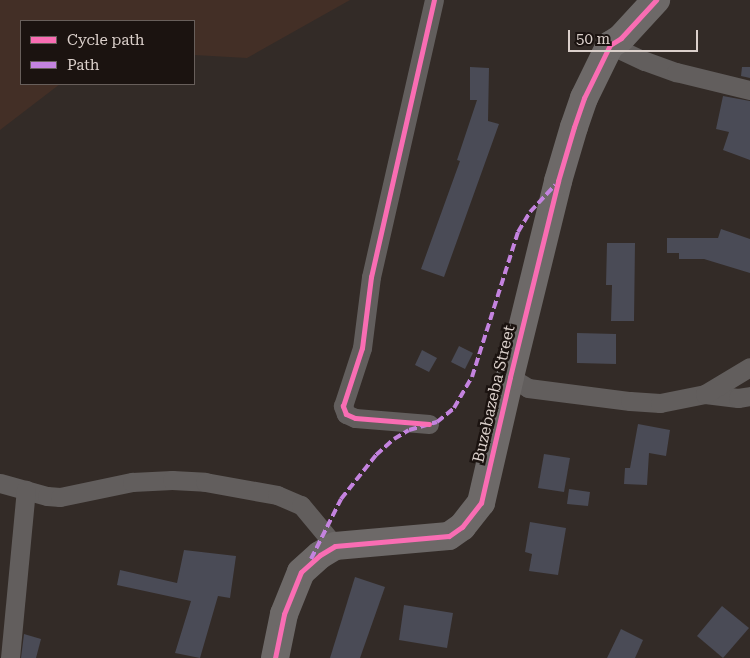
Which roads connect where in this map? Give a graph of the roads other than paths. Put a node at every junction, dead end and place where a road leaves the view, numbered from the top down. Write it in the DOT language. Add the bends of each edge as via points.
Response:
graph roads {
  1 [pos="434,0"];
  2 [pos="655,0"];
  3 [pos="610,45"];
  4 [pos="750,90"];
  5 [pos="750,367"];
  6 [pos="510,377"];
  7 [pos="705,394"];
  8 [pos="750,396"];
  9 [pos="429,424"];
  10 [pos="0,483"];
  11 [pos="26,490"];
  12 [pos="335,546"];
  13 [pos="10,658"];
  14 [pos="275,658"];
  1 -- 9 [label="street" via="371,277 362,348 343,406 346,414 355,418"];
  2 -- 3 [label="street, Buzebazeba Street" via="621,38"];
  3 -- 4 [label="street" via="676,72"];
  3 -- 6 [label="street, Buzebazeba Street" via="584,98 574,127"];
  5 -- 7 [label="street"];
  6 -- 7 [label="street" via="528,388 630,401 660,403"];
  6 -- 12 [label="street, Buzebazeba Street" via="481,503 462,527 449,536"];
  7 -- 8 [label="street" via="738,398"];
  10 -- 11 [label="street"];
  11 -- 12 [label="street" via="60,497 132,482 172,480 214,484 295,501 306,509"];
  11 -- 13 [label="street"];
  12 -- 14 [label="street, Buzebazeba Street" via="320,554 301,572 284,614"];
}
